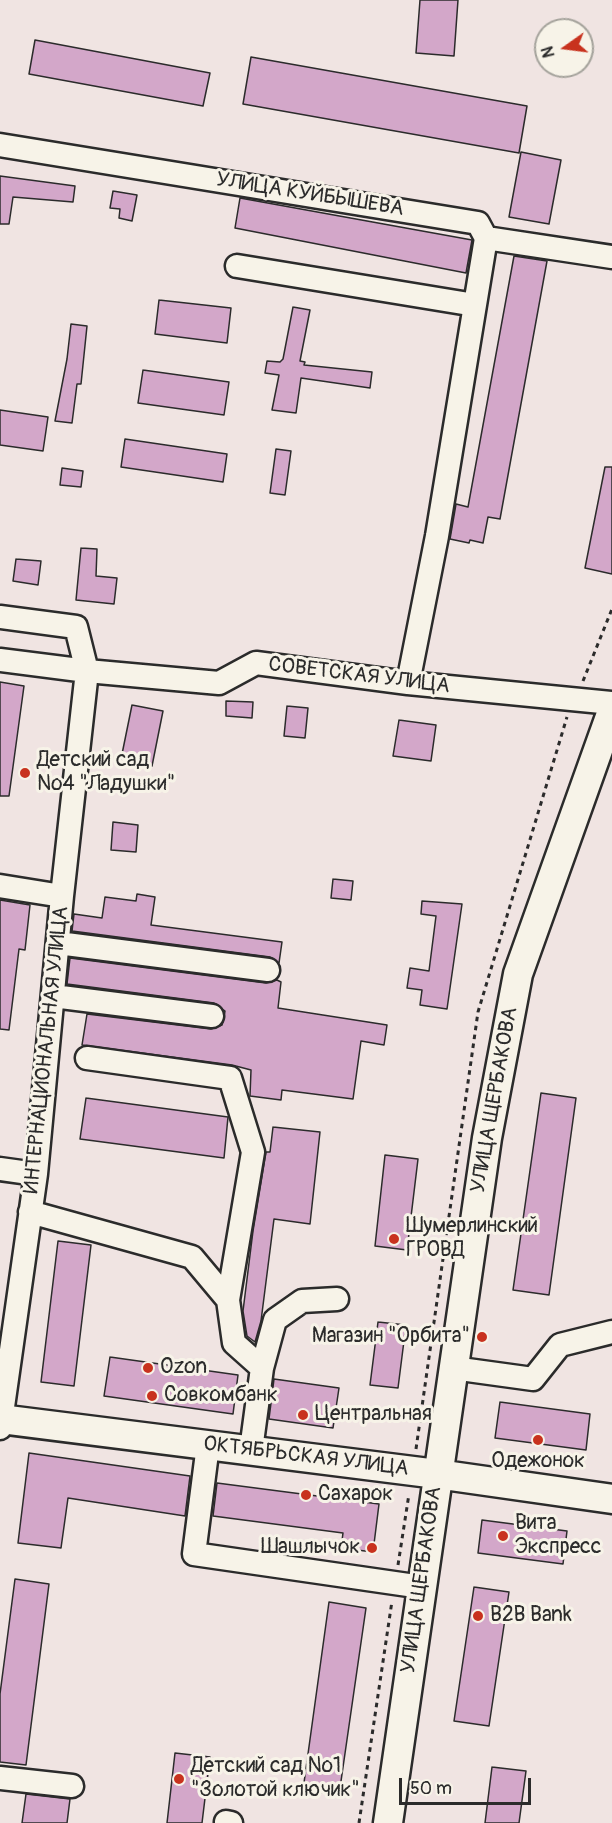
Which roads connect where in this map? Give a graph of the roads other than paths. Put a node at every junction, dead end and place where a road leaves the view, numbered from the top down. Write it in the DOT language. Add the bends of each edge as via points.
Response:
graph roads {
  1 [pos="0,145"];
  2 [pos="486,238"];
  3 [pos="612,257"];
  4 [pos="237,266"];
  5 [pos="475,305"];
  6 [pos="0,617"];
  7 [pos="0,660"];
  8 [pos="87,671"];
  9 [pos="408,683"];
  10 [pos="612,703"];
  11 [pos="612,711"];
  12 [pos="0,886"];
  13 [pos="62,896"];
  14 [pos="58,943"];
  15 [pos="268,970"];
  16 [pos="53,996"];
  17 [pos="212,1016"];
  18 [pos="87,1058"];
  19 [pos="0,1169"];
  20 [pos="36,1174"];
  21 [pos="30,1212"];
  22 [pos="337,1299"];
  23 [pos="228,1300"];
  24 [pos="612,1332"];
  25 [pos="262,1368"];
  26 [pos="453,1368"];
  27 [pos="0,1422"];
  28 [pos="208,1445"];
  29 [pos="251,1450"];
  30 [pos="437,1474"];
  31 [pos="612,1499"];
  32 [pos="422,1587"];
  33 [pos="0,1778"];
  34 [pos="72,1786"];
  35 [pos="226,1822"];
  36 [pos="231,1823"];
  37 [pos="388,1823"];
  1 -- 2 [label="street, УЛИЦА КУЙБЫШЕВА" via="478,223"];
  2 -- 3 [label="street"];
  2 -- 5 [label="street"];
  4 -- 5 [label="street"];
  5 -- 9 [label="street"];
  6 -- 8 [label="street" via="76,627"];
  7 -- 8 [label="street, СОВЕТСКАЯ УЛИЦА"];
  8 -- 9 [label="street, СОВЕТСКАЯ УЛИЦА" via="219,683 256,663"];
  8 -- 13 [label="street, ИНТЕРНАЦИОНАЛЬНАЯ УЛИЦА"];
  9 -- 10 [label="street, СОВЕТСКАЯ УЛИЦА"];
  11 -- 26 [label="main road, УЛИЦА ЩЕРБАКОВА" via="518,974 487,1138"];
  12 -- 13 [label="street"];
  13 -- 14 [label="street, ИНТЕРНАЦИОНАЛЬНАЯ УЛИЦА"];
  14 -- 15 [label="street"];
  14 -- 16 [label="street, ИНТЕРНАЦИОНАЛЬНАЯ УЛИЦА"];
  16 -- 17 [label="street"];
  16 -- 20 [label="street, ИНТЕРНАЦИОНАЛЬНАЯ УЛИЦА"];
  18 -- 23 [label="street" via="230,1078 253,1152"];
  19 -- 20 [label="street"];
  20 -- 21 [label="street, ИНТЕРНАЦИОНАЛЬНАЯ УЛИЦА"];
  21 -- 23 [label="street" via="192,1257"];
  21 -- 27 [label="street, ИНТЕРНАЦИОНАЛЬНАЯ УЛИЦА"];
  22 -- 25 [label="street" via="302,1301 275,1320"];
  23 -- 25 [label="street" via="234,1343"];
  24 -- 26 [label="street" via="560,1345 533,1379"];
  25 -- 29 [label="street"];
  26 -- 30 [label="main road, УЛИЦА ЩЕРБАКОВА"];
  27 -- 28 [label="main road, ОКТЯБРЬСКАЯ УЛИЦА"];
  28 -- 29 [label="main road, ОКТЯБРЬСКАЯ УЛИЦА"];
  28 -- 32 [label="street" via="194,1554"];
  29 -- 30 [label="main road, ОКТЯБРЬСКАЯ УЛИЦА"];
  30 -- 31 [label="main road, ОКТЯБРЬСКАЯ УЛИЦА"];
  30 -- 32 [label="main road, УЛИЦА ЩЕРБАКОВА"];
  32 -- 37 [label="main road, УЛИЦА ЩЕРБАКОВА"];
  33 -- 34 [label="street"];
  35 -- 36 [label="street"];
}
